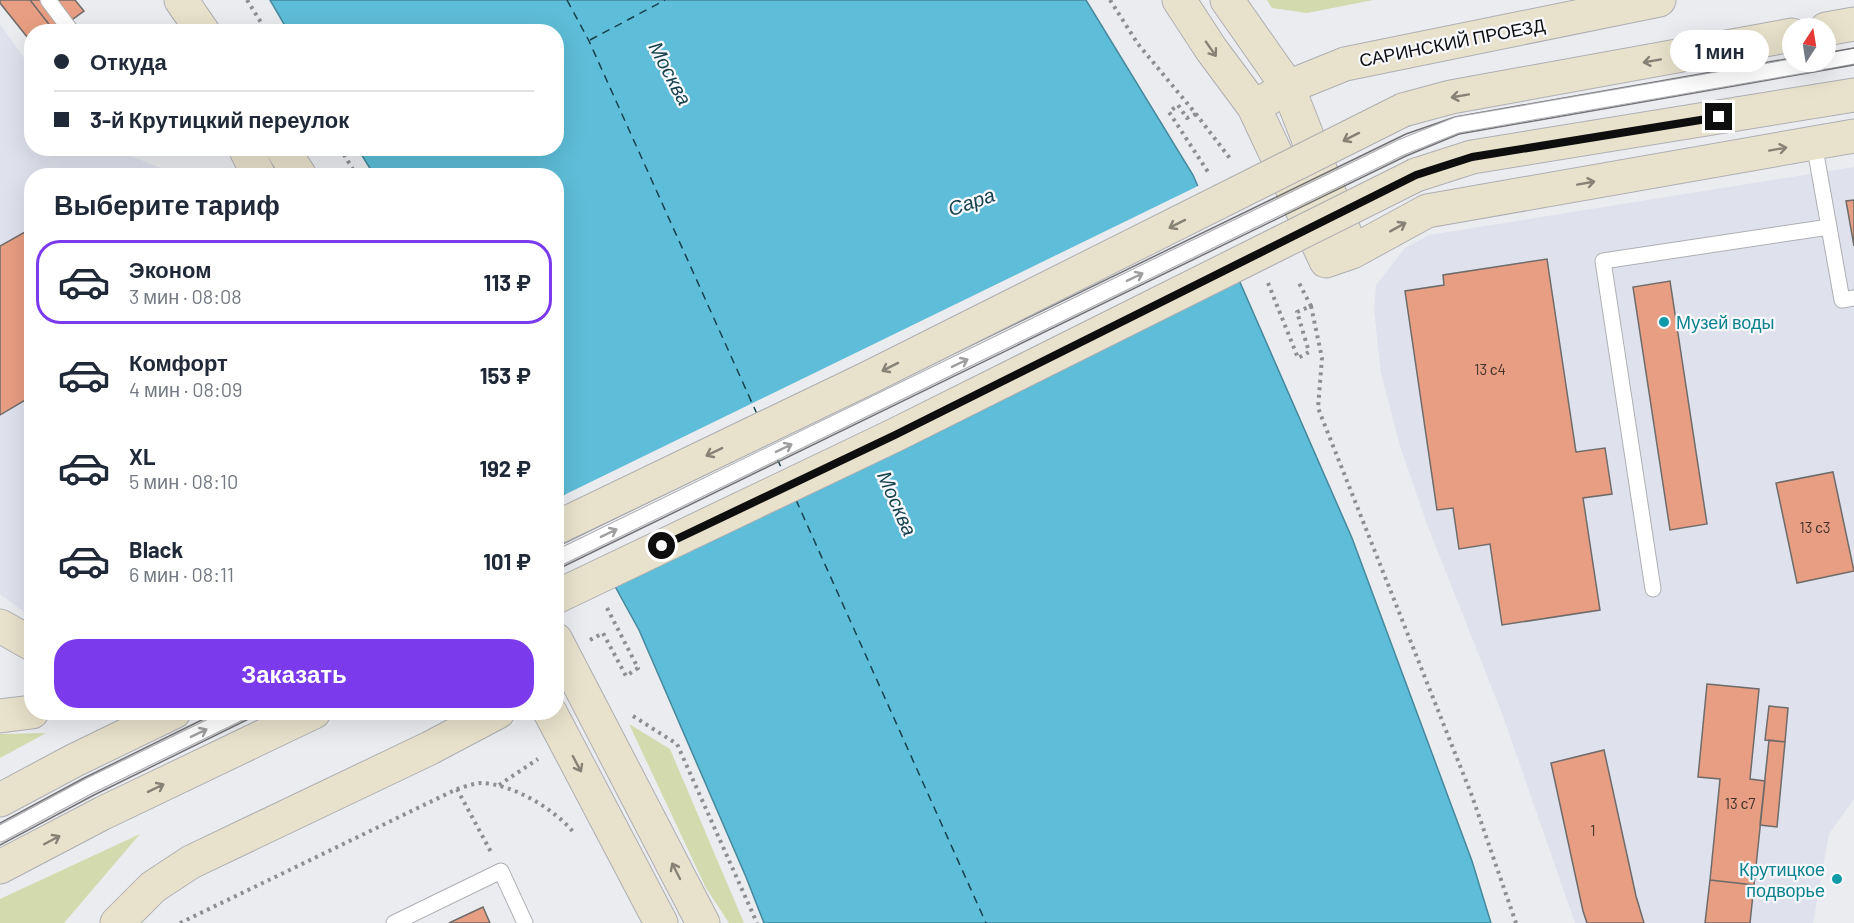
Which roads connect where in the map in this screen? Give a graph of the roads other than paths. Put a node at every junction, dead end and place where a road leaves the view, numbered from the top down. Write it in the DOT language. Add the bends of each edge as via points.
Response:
graph roads {
  1 [pos="48,0"];
  2 [pos="157,0"];
  3 [pos="181,0"];
  4 [pos="1179,0"];
  5 [pos="1227,0"];
  6 [pos="1659,0"];
  7 [pos="66,24"];
  8 [pos="171,24"];
  9 [pos="198,24"];
  10 [pos="1854,24"];
  11 [pos="1836,27"];
  12 [pos="1782,37"];
  13 [pos="1854,56"];
  14 [pos="1836,59"];
  15 [pos="1782,68"];
  16 [pos="1288,87"];
  17 [pos="1854,95"];
  18 [pos="1254,107"];
  19 [pos="1854,136"];
  20 [pos="1814,143"];
  21 [pos="1829,227"];
  22 [pos="1339,256"];
  23 [pos="1854,298"];
  24 [pos="564,524"];
  25 [pos="564,555"];
  26 [pos="1653,589"];
  27 [pos="564,593"];
  28 [pos="0,626"];
  29 [pos="24,640"];
  30 [pos="572,641"];
  31 [pos="565,675"];
  32 [pos="24,713"];
  33 [pos="0,716"];
  34 [pos="165,720"];
  35 [pos="225,720"];
  36 [pos="290,720"];
  37 [pos="483,720"];
  38 [pos="554,720"];
  39 [pos="89,786"];
  40 [pos="0,800"];
  41 [pos="0,834"];
  42 [pos="0,867"];
  43 [pos="117,923"];
  44 [pos="394,923"];
  45 [pos="525,923"];
  46 [pos="661,923"];
  47 [pos="703,923"];
  1 -- 7 [label="lane"];
  2 -- 8 [label="main road"];
  3 -- 9 [label="main road"];
  4 -- 18 [label="main road, one-way"];
  5 -- 16 [label="main road"];
  6 -- 16 [label="main road, САРИНСКИЙ ПРОЕЗД" via="1352,62"];
  10 -- 11 [label="main road"];
  12 -- 24 [label="main road, one-way, bridge" via="1451,97 1403,110 868,378"];
  13 -- 14 [label="lane"];
  25 -- 15 [label="lane, one-way, bridge" via="1402,147 1457,125"];
  16 -- 18 [label="main road, САРИНСКИЙ ПРОЕЗД"];
  16 -- 22 [label="main road"];
  17 -- 27 [label="main road, bridge" via="1472,157 1416,175 895,435"];
  18 -- 22 [label="main road"];
  19 -- 20 [label="main road"];
  20 -- 21 [label="lane"];
  22 -- 20 [label="main road, one-way" via="1427,211"];
  21 -- 23 [label="lane" via="1842,300"];
  21 -- 26 [label="lane" via="1603,261"];
  28 -- 29 [label="main road"];
  30 -- 31 [label="main road"];
  47 -- 31 [label="main road, one-way"];
  32 -- 33 [label="main road"];
  34 -- 39 [label="main road"];
  39 -- 35 [label="lane, one-way"];
  39 -- 36 [label="main road, one-way"];
  37 -- 43 [label="main road" via="190,862 153,887"];
  38 -- 46 [label="main road, one-way"];
  39 -- 40 [label="main road"];
  39 -- 41 [label="lane"];
  42 -- 39 [label="main road, one-way"];
  44 -- 45 [label="lane" via="501,871"];
}
